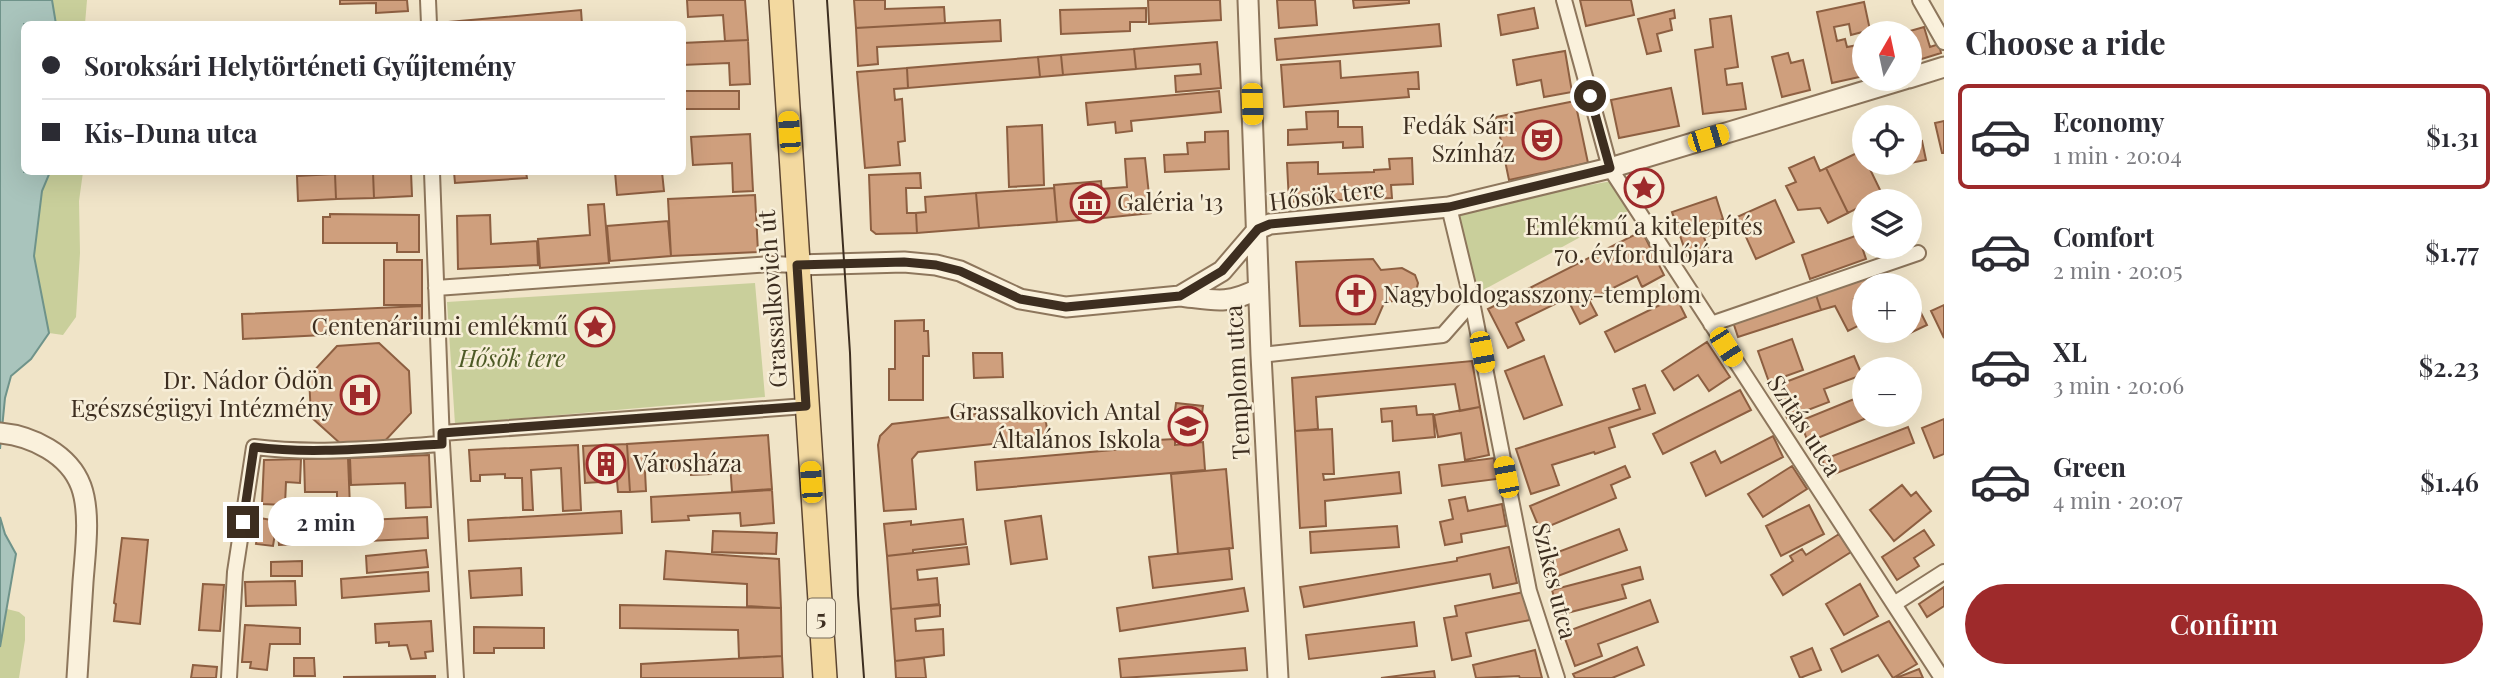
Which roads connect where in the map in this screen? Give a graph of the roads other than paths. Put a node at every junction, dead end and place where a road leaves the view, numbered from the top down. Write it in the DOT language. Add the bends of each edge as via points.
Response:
graph roads {
  1 [pos="428,0"];
  2 [pos="780,0"];
  3 [pos="1248,0"];
  4 [pos="1564,0"];
  5 [pos="1920,0"];
  6 [pos="429,21"];
  7 [pos="1944,42"];
  8 [pos="1944,67"];
  9 [pos="1922,74"];
  10 [pos="1864,91"];
  11 [pos="1610,168"];
  12 [pos="432,175"];
  13 [pos="1449,207"];
  14 [pos="1258,229"];
  15 [pos="1901,259"];
  16 [pos="797,265"];
  17 [pos="436,288"];
  18 [pos="1258,289"];
  19 [pos="1180,296"];
  20 [pos="1472,302"];
  21 [pos="1711,324"];
  22 [pos="1261,355"];
  23 [pos="806,406"];
  24 [pos="6,433"];
  25 [pos="442,439"];
  26 [pos="1944,572"];
  27 [pos="1894,604"];
  28 [pos="77,678"];
  29 [pos="229,678"];
  30 [pos="456,678"];
  31 [pos="825,678"];
  32 [pos="1278,678"];
  33 [pos="1557,678"];
  34 [pos="1941,678"];
  1 -- 6 [label="street"];
  2 -- 16 [label="main road, Grassalkovich út / 5"];
  3 -- 14 [label="street, Templom utca"];
  4 -- 11 [label="street, Szitás utca"];
  5 -- 7 [label="street"];
  8 -- 9 [label="street, Hősök tere"];
  10 -- 11 [label="street, Hősök tere"];
  11 -- 13 [label="street, Hősök tere"];
  11 -- 21 [label="street, Szitás utca"];
  12 -- 17 [label="street"];
  13 -- 14 [label="street, Hősök tere" via="1270,224"];
  13 -- 20 [label="street, Szikes utca"];
  14 -- 18 [label="street, Templom utca"];
  14 -- 19 [label="street, Hősök tere" via="1222,271"];
  15 -- 21 [label="street"];
  16 -- 17 [label="street, Hősök tere"];
  16 -- 19 [label="street, Hősök tere" via="936,265 1020,299 1066,307"];
  16 -- 23 [label="main road, Grassalkovich út / 5"];
  17 -- 25 [label="street"];
  18 -- 19 [label="street" via="1223,302"];
  18 -- 22 [label="street, Templom utca"];
  20 -- 22 [label="street" via="1443,335"];
  20 -- 33 [label="street, Szikes utca" via="1530,592"];
  21 -- 27 [label="street, Szitás utca"];
  22 -- 32 [label="street, Templom utca"];
  23 -- 25 [label="street"];
  23 -- 31 [label="main road, Grassalkovich út / 5"];
  24 -- 28 [label="street" via="53,452 69,465 81,486 86,541"];
  25 -- 29 [label="street" via="331,450 254,447 235,572"];
  25 -- 30 [label="street"];
  26 -- 27 [label="street"];
  27 -- 34 [label="street, Szitás utca"];
}
